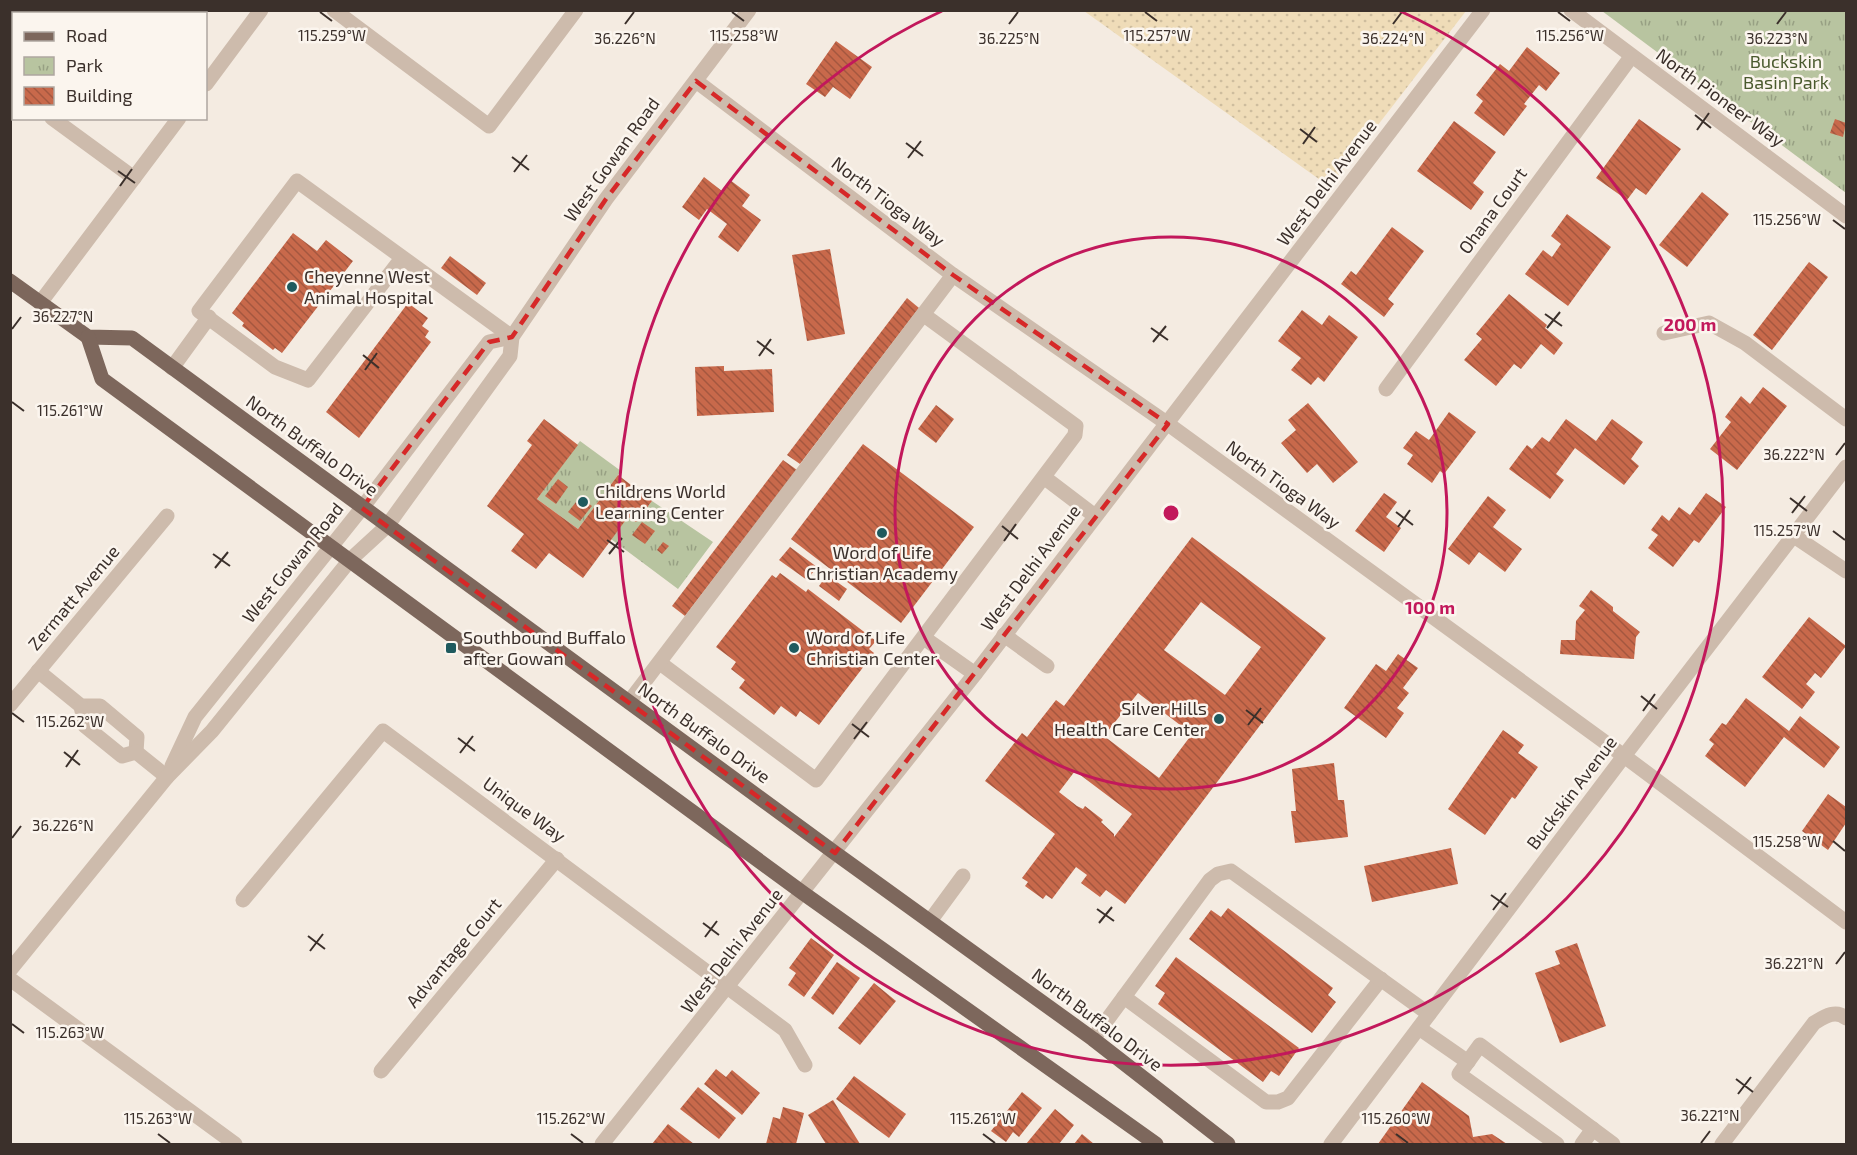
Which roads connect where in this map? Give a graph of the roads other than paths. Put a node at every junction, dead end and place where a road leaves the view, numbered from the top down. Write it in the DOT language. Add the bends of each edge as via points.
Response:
graph roads {
  1 [pos="261,10"];
  2 [pos="333,10"];
  3 [pos="576,10"];
  4 [pos="749,10"];
  5 [pos="1483,10"];
  6 [pos="1571,10"];
  7 [pos="1631,57"];
  8 [pos="696,81"];
  9 [pos="207,83"];
  10 [pos="55,120"];
  11 [pos="178,120"];
  12 [pos="134,178"];
  13 [pos="1846,216"];
  14 [pos="402,258"];
  15 [pos="953,275"];
  16 [pos="10,281"];
  17 [pos="40,303"];
  18 [pos="924,315"];
  19 [pos="208,317"];
  20 [pos="1664,333"];
  21 [pos="88,337"];
  22 [pos="512,337"];
  23 [pos="172,368"];
  24 [pos="1386,389"];
  25 [pos="1846,419"];
  26 [pos="1168,424"];
  27 [pos="1846,467"];
  28 [pos="1045,478"];
  29 [pos="362,507"];
  30 [pos="167,516"];
  31 [pos="1095,516"];
  32 [pos="387,526"];
  33 [pos="1794,536"];
  34 [pos="332,546"];
  35 [pos="350,560"];
  36 [pos="1846,571"];
  37 [pos="1004,635"];
  38 [pos="924,638"];
  39 [pos="660,663"];
  40 [pos="1047,666"];
  41 [pos="38,671"];
  42 [pos="975,674"];
  43 [pos="628,702"];
  44 [pos="10,705"];
  45 [pos="81,706"];
  46 [pos="107,712"];
  47 [pos="92,731"];
  48 [pos="136,752"];
  49 [pos="1624,756"];
  50 [pos="167,777"];
  51 [pos="835,853"];
  52 [pos="557,859"];
  53 [pos="963,876"];
  54 [pos="803,893"];
  55 [pos="243,900"];
  56 [pos="930,921"];
  57 [pos="1846,922"];
  58 [pos="10,970"];
  59 [pos="10,979"];
  60 [pos="1382,979"];
  61 [pos="728,986"];
  62 [pos="1124,997"];
  63 [pos="1429,1014"];
  64 [pos="1846,1018"];
  65 [pos="1419,1028"];
  66 [pos="1092,1039"];
  67 [pos="1468,1062"];
  68 [pos="805,1065"];
  69 [pos="381,1071"];
  70 [pos="1593,1129"];
  71 [pos="235,1144"];
  72 [pos="602,1144"];
  73 [pos="1156,1144"];
  74 [pos="1228,1144"];
  75 [pos="1331,1144"];
  76 [pos="1557,1144"];
  77 [pos="1582,1144"];
  78 [pos="1612,1144"];
  79 [pos="1722,1144"];
  1 -- 9 [label="street"];
  2 -- 3 [label="street" via="489,126"];
  4 -- 8 [label="street, West Gowan Road"];
  5 -- 26 [label="street, West Delhi Avenue"];
  6 -- 7 [label="street, North Pioneer Way"];
  7 -- 13 [label="street, North Pioneer Way"];
  7 -- 24 [label="street, Ohana Court"];
  8 -- 15 [label="street, North Tioga Way"];
  8 -- 22 [label="street, West Gowan Road" via="606,199"];
  10 -- 12 [label="street"];
  11 -- 12 [label="street"];
  12 -- 17 [label="street"];
  14 -- 19 [label="street" via="308,380 269,363"];
  14 -- 19 [label="street" via="297,181 199,310"];
  14 -- 22 [label="street"];
  15 -- 18 [label="street"];
  15 -- 26 [label="street, North Tioga Way"];
  16 -- 17 [label="main road"];
  17 -- 21 [label="main road"];
  18 -- 28 [label="street" via="1076,426 1075,435"];
  18 -- 39 [label="street"];
  19 -- 23 [label="street"];
  20 -- 25 [label="street" via="1709,323 1745,343"];
  21 -- 23 [label="main road, North Buffalo Drive" via="132,338"];
  21 -- 34 [label="main road" via="102,379"];
  22 -- 29 [label="street, West Gowan Road" via="489,342"];
  22 -- 32 [label="street, West Gowan Road" via="510,356"];
  23 -- 29 [label="main road, North Buffalo Drive"];
  26 -- 31 [label="street, West Delhi Avenue"];
  26 -- 49 [label="street, North Tioga Way"];
  27 -- 33 [label="street, Buckskin Avenue"];
  28 -- 31 [label="street"];
  28 -- 38 [label="street"];
  29 -- 32 [label="main road, North Buffalo Drive"];
  29 -- 34 [label="street, West Gowan Road"];
  30 -- 41 [label="street, Zermatt Avenue"];
  31 -- 37 [label="street, West Delhi Avenue"];
  32 -- 35 [label="street, West Gowan Road"];
  32 -- 43 [label="main road, North Buffalo Drive"];
  33 -- 36 [label="street"];
  33 -- 49 [label="street, Buckskin Avenue"];
  34 -- 35 [label="main road"];
  34 -- 50 [label="street, West Gowan Road" via="195,717"];
  35 -- 50 [label="street, West Gowan Road" via="212,731"];
  35 -- 54 [label="main road"];
  37 -- 40 [label="street"];
  37 -- 42 [label="street, West Delhi Avenue"];
  38 -- 39 [label="street" via="816,780"];
  38 -- 42 [label="street"];
  39 -- 43 [label="street"];
  41 -- 44 [label="street, Zermatt Avenue"];
  41 -- 45 [label="street"];
  42 -- 51 [label="street, West Delhi Avenue"];
  43 -- 51 [label="main road, North Buffalo Drive"];
  45 -- 46 [label="street" via="100,706"];
  45 -- 47 [label="street" via="85,726"];
  46 -- 47 [label="street"];
  46 -- 48 [label="street" via="137,737"];
  47 -- 48 [label="street" via="122,756"];
  48 -- 50 [label="street"];
  49 -- 57 [label="street, North Tioga Way"];
  49 -- 63 [label="street, Buckskin Avenue"];
  50 -- 58 [label="street, West Gowan Road"];
  51 -- 54 [label="street, West Delhi Avenue"];
  51 -- 56 [label="main road, North Buffalo Drive"];
  52 -- 55 [label="street, Unique Way" via="383,731"];
  52 -- 61 [label="street, Unique Way"];
  52 -- 69 [label="street, Advantage Court"];
  53 -- 56 [label="street"];
  54 -- 61 [label="street, West Delhi Avenue"];
  54 -- 73 [label="main road"];
  56 -- 66 [label="main road, North Buffalo Drive"];
  59 -- 71 [label="street"];
  60 -- 62 [label="street" via="1288,1098 1278,1102 1266,1102"];
  60 -- 62 [label="street" via="1231,871 1210,880"];
  60 -- 63 [label="street"];
  61 -- 68 [label="street, Unique Way" via="785,1030"];
  61 -- 72 [label="street, West Delhi Avenue"];
  62 -- 66 [label="street"];
  63 -- 65 [label="street, Buckskin Avenue"];
  64 -- 79 [label="street" via="1830,1014 1814,1023"];
  65 -- 67 [label="street"];
  65 -- 75 [label="street, Buckskin Avenue"];
  66 -- 74 [label="main road, North Buffalo Drive"];
  67 -- 70 [label="street" via="1480,1045"];
  67 -- 76 [label="street" via="1459,1074"];
  70 -- 77 [label="street"];
  70 -- 78 [label="street"];
}
